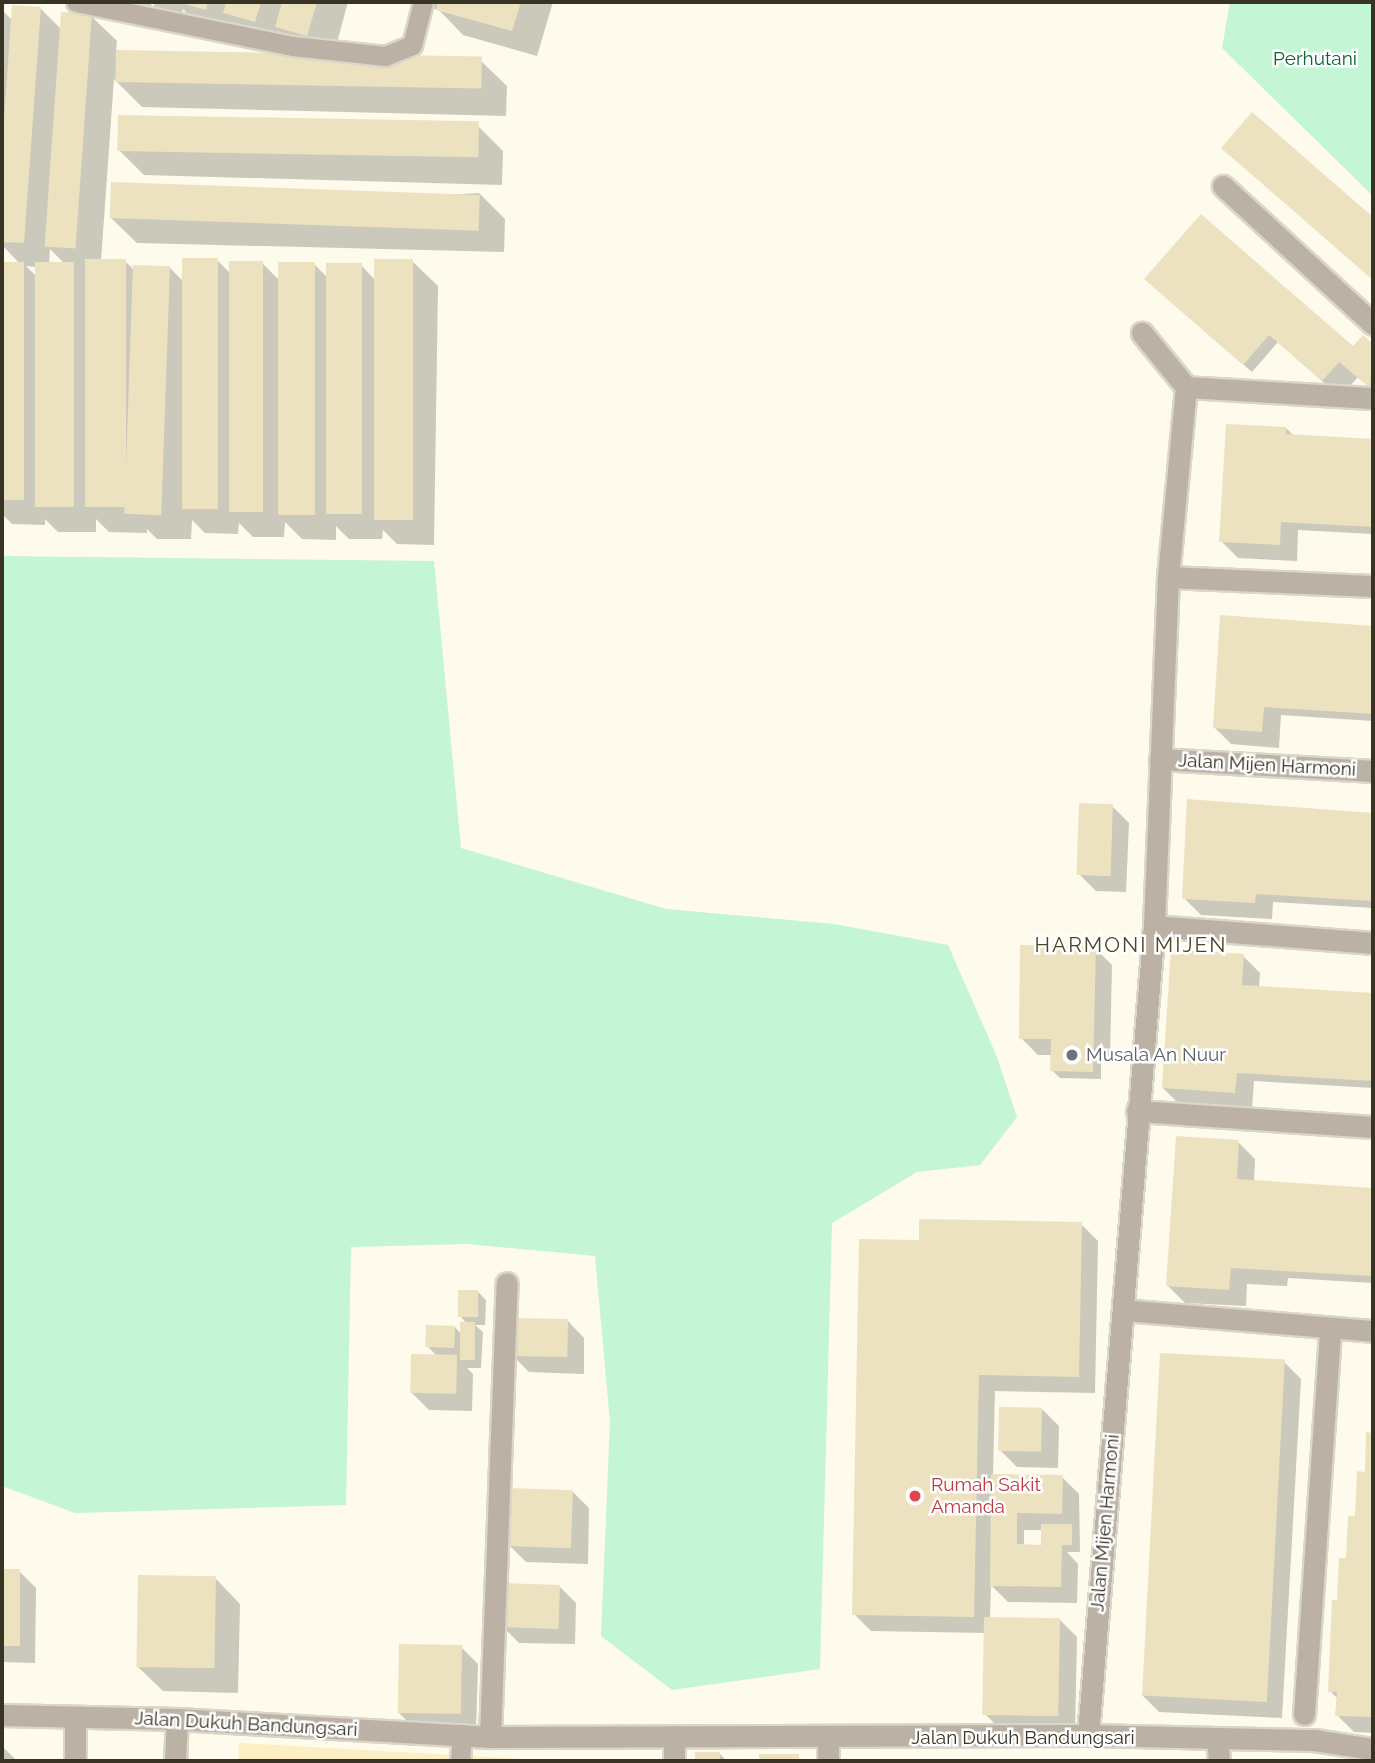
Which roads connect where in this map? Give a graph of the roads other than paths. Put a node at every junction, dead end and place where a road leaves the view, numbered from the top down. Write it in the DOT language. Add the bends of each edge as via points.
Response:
graph roads {
  1 [pos="76,2"];
  2 [pos="424,2"];
  3 [pos="1223,186"];
  4 [pos="1373,324"];
  5 [pos="1142,333"];
  6 [pos="1186,387"];
  7 [pos="1373,398"];
  8 [pos="1168,577"];
  9 [pos="1373,586"];
  10 [pos="1160,759"];
  11 [pos="1373,771"];
  12 [pos="1154,926"];
  13 [pos="1373,943"];
  14 [pos="1138,1111"];
  15 [pos="1373,1127"];
  16 [pos="507,1283"];
  17 [pos="1123,1310"];
  18 [pos="1331,1329"];
  19 [pos="1373,1331"];
  20 [pos="1304,1714"];
  21 [pos="2,1715"];
  22 [pos="75,1717"];
  23 [pos="177,1719"];
  24 [pos="461,1734"];
  25 [pos="1088,1735"];
  26 [pos="674,1736"];
  27 [pos="490,1737"];
  28 [pos="828,1737"];
  29 [pos="1217,1738"];
  30 [pos="1373,1749"];
  31 [pos="75,1761"];
  32 [pos="174,1761"];
  33 [pos="460,1761"];
  34 [pos="674,1761"];
  35 [pos="828,1761"];
  36 [pos="1219,1761"];
  1 -- 2 [label="lane" via="293,46 384,56 412,44"];
  3 -- 4 [label="street"];
  5 -- 6 [label="street"];
  6 -- 7 [label="street"];
  6 -- 8 [label="street, Jalan Mijen Harmoni"];
  8 -- 9 [label="street"];
  8 -- 10 [label="street, Jalan Mijen Harmoni"];
  10 -- 11 [label="street, Jalan Mijen Harmoni"];
  10 -- 12 [label="street, Jalan Mijen Harmoni"];
  12 -- 13 [label="street"];
  12 -- 14 [label="street, Jalan Mijen Harmoni"];
  14 -- 15 [label="street"];
  14 -- 17 [label="street, Jalan Mijen Harmoni"];
  16 -- 27 [label="street"];
  17 -- 18 [label="street"];
  17 -- 25 [label="street, Jalan Mijen Harmoni"];
  18 -- 19 [label="street"];
  18 -- 20 [label="street"];
  21 -- 22 [label="street, Jalan Dukuh Bandungsari"];
  22 -- 23 [label="street, Jalan Dukuh Bandungsari"];
  22 -- 31 [label="street"];
  23 -- 24 [label="street, Jalan Dukuh Bandungsari" via="309,1730"];
  23 -- 32 [label="street"];
  24 -- 27 [label="street, Jalan Dukuh Bandungsari"];
  24 -- 33 [label="lane"];
  25 -- 28 [label="street, Jalan Dukuh Bandungsari"];
  25 -- 29 [label="street, Jalan Dukuh Bandungsari"];
  26 -- 27 [label="street, Jalan Dukuh Bandungsari"];
  26 -- 28 [label="street, Jalan Dukuh Bandungsari"];
  26 -- 34 [label="street"];
  28 -- 35 [label="street"];
  29 -- 30 [label="street, Jalan Dukuh Bandungsari" via="1314,1740"];
  29 -- 36 [label="street"];
}
